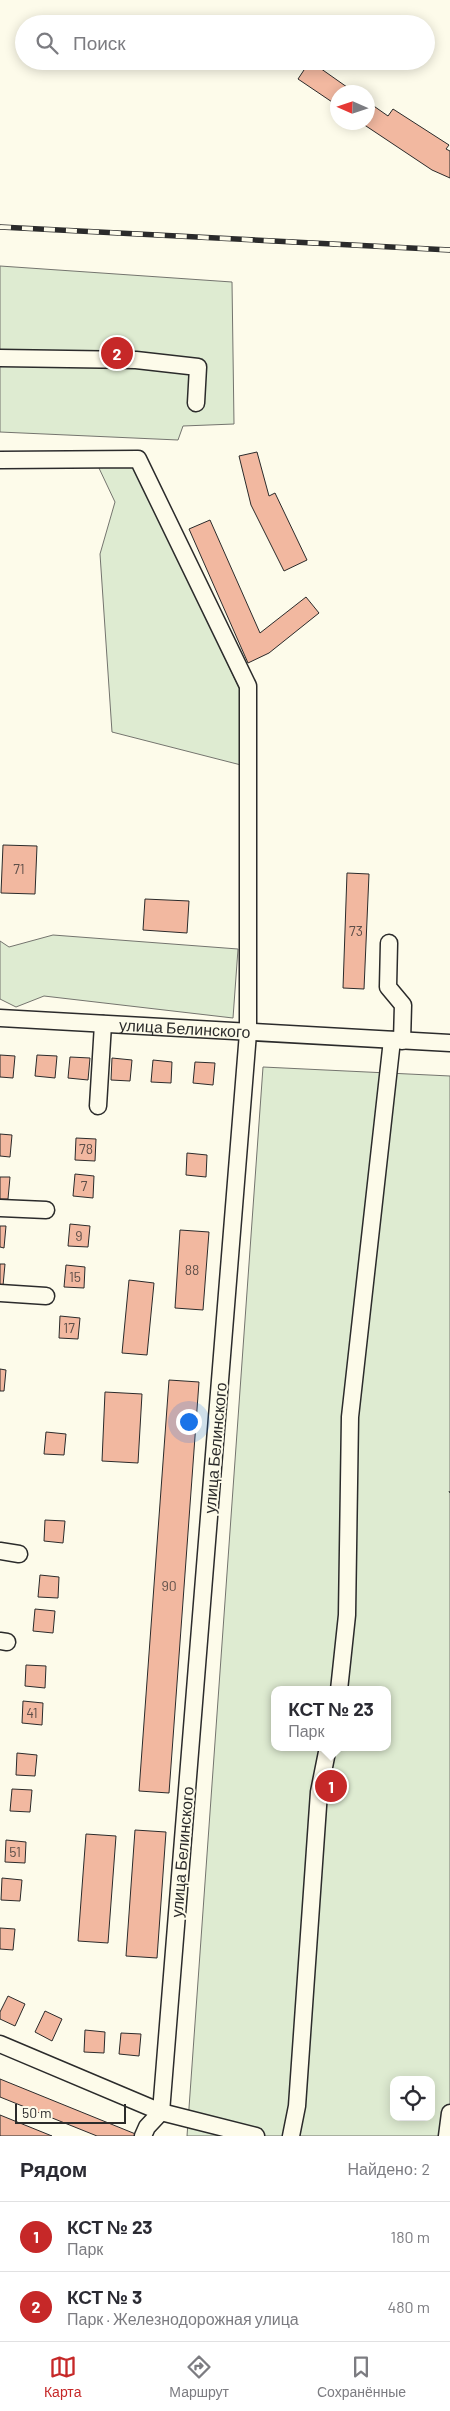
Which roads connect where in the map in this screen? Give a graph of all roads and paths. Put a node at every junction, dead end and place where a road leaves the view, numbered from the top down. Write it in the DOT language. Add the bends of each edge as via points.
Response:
graph roads {
  1 [pos="0,358"];
  2 [pos="196,403"];
  3 [pos="0,460"];
  4 [pos="389,943"];
  5 [pos="0,1018"];
  6 [pos="103,1024"];
  7 [pos="248,1033"];
  8 [pos="397,1041"];
  9 [pos="450,1043"];
  10 [pos="98,1106"];
  11 [pos="0,1208"];
  12 [pos="46,1210"];
  13 [pos="0,1293"];
  14 [pos="46,1296"];
  15 [pos="0,1551"];
  16 [pos="19,1554"];
  17 [pos="339,1686"];
  18 [pos="327,1751"];
  19 [pos="0,2044"];
  20 [pos="161,2112"];
  21 [pos="450,2113"];
  22 [pos="144,2136"];
  23 [pos="256,2136"];
  24 [pos="291,2136"];
  25 [pos="447,2136"];
  1 -- 2 [label="street" via="136,360 198,367"];
  3 -- 7 [label="street" via="138,459 248,686"];
  4 -- 8 [label="street" via="388,987 403,1004"];
  5 -- 6 [label="street, улица Белинского"];
  6 -- 7 [label="street, улица Белинского"];
  6 -- 10 [label="street"];
  7 -- 8 [label="street"];
  7 -- 20 [label="street, улица Белинского"];
  8 -- 9 [label="street"];
  8 -- 17 [label="street" via="350,1417 347,1615"];
  11 -- 12 [label="street"];
  13 -- 14 [label="street"];
  15 -- 16 [label="street"];
  18 -- 24 [label="street" via="319,1792 297,2106"];
  19 -- 20 [label="street"];
  20 -- 22 [label="street" via="147,2127"];
  20 -- 23 [label="street"];
  21 -- 25 [label="street"];
}
